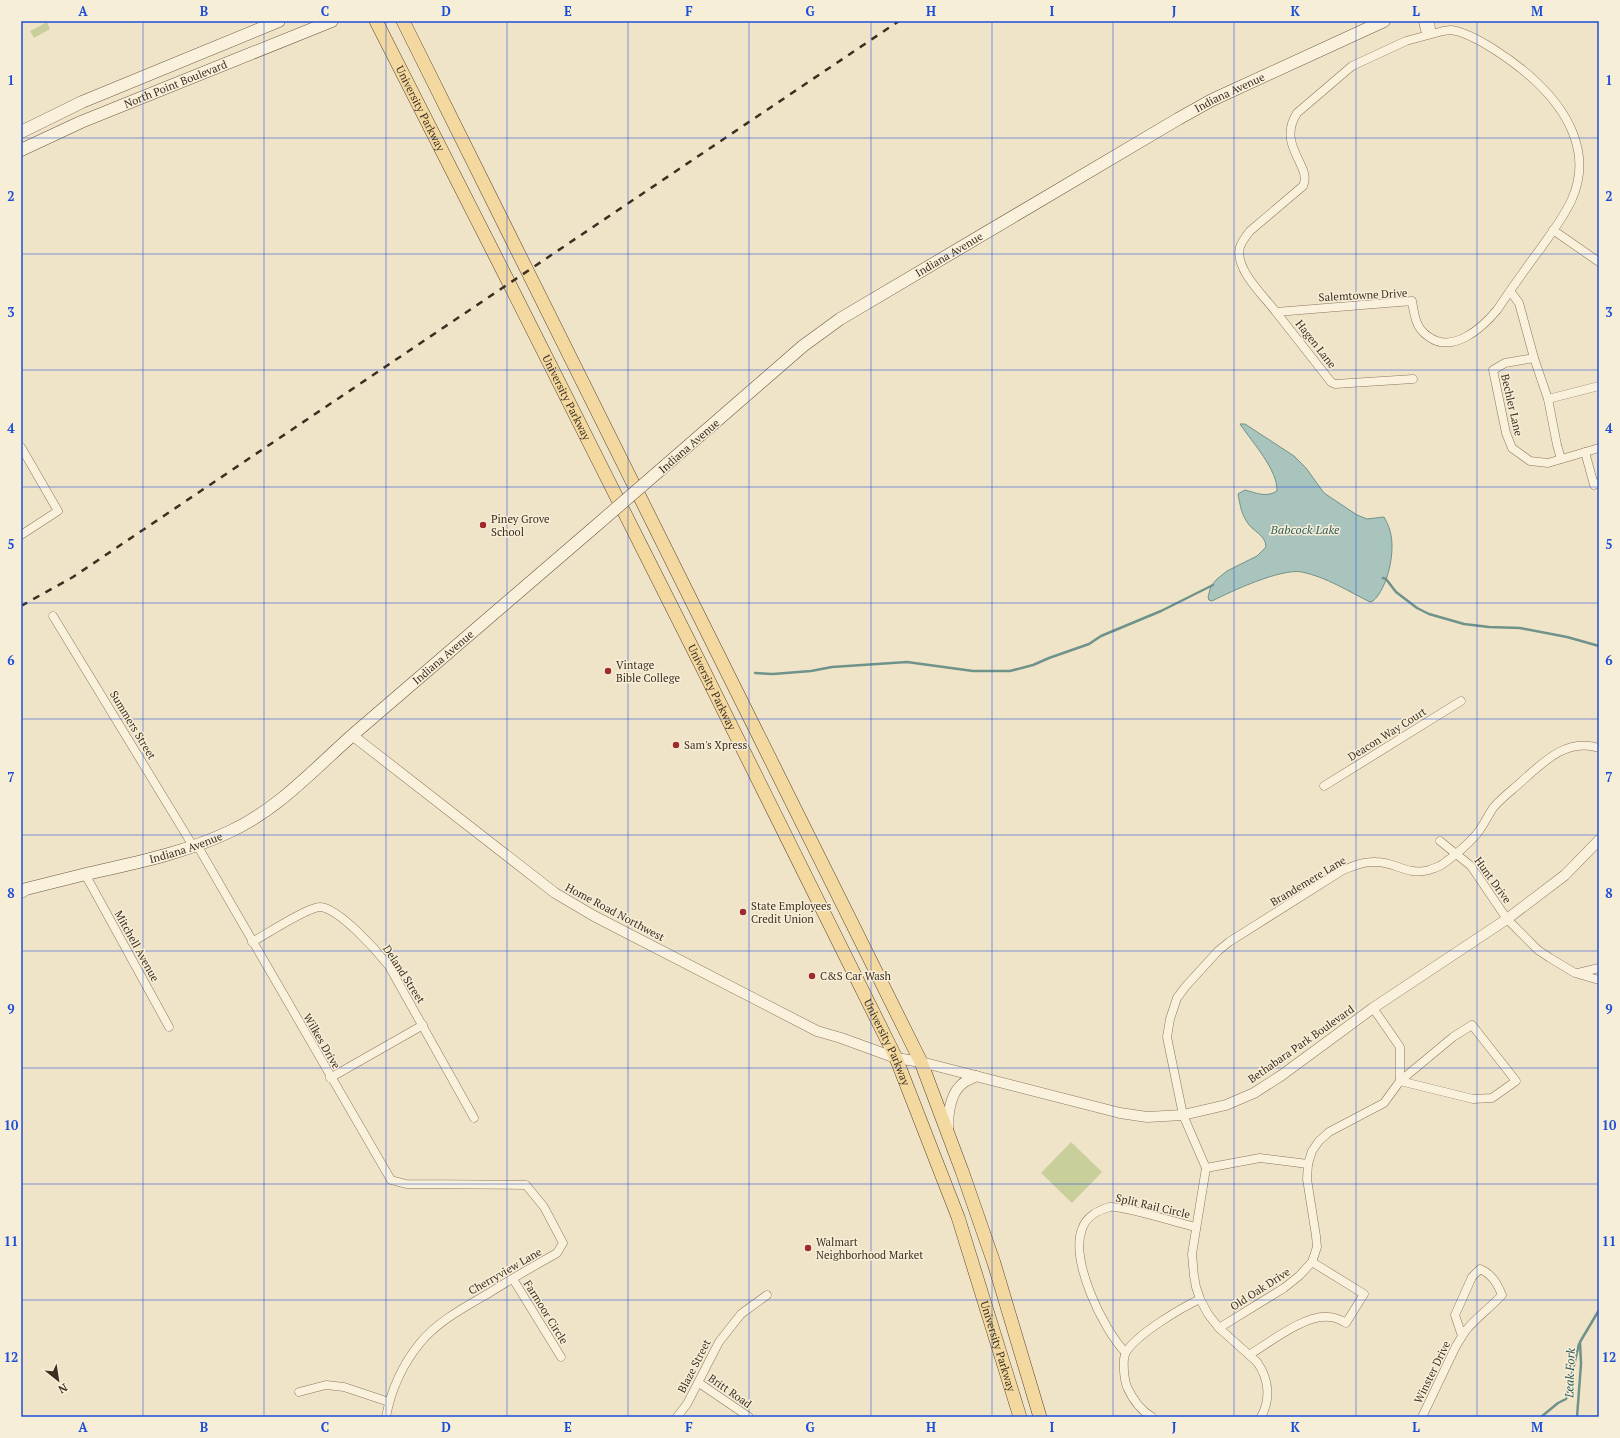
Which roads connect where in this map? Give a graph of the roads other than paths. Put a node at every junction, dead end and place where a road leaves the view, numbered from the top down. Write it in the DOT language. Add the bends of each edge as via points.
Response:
graph roads {
  1 [pos="280,21"];
  2 [pos="332,21"];
  3 [pos="376,21"];
  4 [pos="403,21"];
  5 [pos="1384,21"];
  6 [pos="1423,21"];
  7 [pos="1430,21"];
  8 [pos="1429,33"];
  9 [pos="21,132"];
  10 [pos="21,150"];
  11 [pos="1553,230"];
  12 [pos="1599,262"];
  13 [pos="1510,291"];
  14 [pos="1276,312"];
  15 [pos="1534,358"];
  16 [pos="1412,379"];
  17 [pos="1599,386"];
  18 [pos="1548,399"];
  19 [pos="21,447"];
  20 [pos="1599,448"];
  21 [pos="1585,452"];
  22 [pos="1561,459"];
  23 [pos="1599,483"];
  24 [pos="21,535"];
  25 [pos="53,616"];
  26 [pos="1461,701"];
  27 [pos="352,736"];
  28 [pos="1599,748"];
  29 [pos="1324,786"];
  30 [pos="1599,840"];
  31 [pos="1440,841"];
  32 [pos="195,846"];
  33 [pos="1456,853"];
  34 [pos="85,874"];
  35 [pos="23,888"];
  36 [pos="1507,919"];
  37 [pos="252,942"];
  38 [pos="1599,968"];
  39 [pos="1575,973"];
  40 [pos="1599,980"];
  41 [pos="1373,1008"];
  42 [pos="423,1025"];
  43 [pos="169,1027"];
  44 [pos="896,1058"];
  45 [pos="921,1062"];
  46 [pos="976,1076"];
  47 [pos="330,1078"];
  48 [pos="1400,1081"];
  49 [pos="1184,1115"];
  50 [pos="474,1118"];
  51 [pos="948,1133"];
  52 [pos="1308,1164"];
  53 [pos="1206,1168"];
  54 [pos="468,1184"];
  55 [pos="1196,1227"];
  56 [pos="1312,1262"];
  57 [pos="512,1279"];
  58 [pos="767,1295"];
  59 [pos="1200,1299"];
  60 [pos="1219,1328"];
  61 [pos="1462,1336"];
  62 [pos="1125,1352"];
  63 [pos="1249,1355"];
  64 [pos="561,1357"];
  65 [pos="699,1383"];
  66 [pos="299,1392"];
  67 [pos="389,1402"];
  68 [pos="386,1417"];
  69 [pos="677,1417"];
  70 [pos="749,1417"];
  71 [pos="1020,1417"];
  72 [pos="1040,1417"];
  73 [pos="1152,1417"];
  74 [pos="1261,1417"];
  75 [pos="1422,1417"];
  1 -- 9 [label="main road, North Point Boulevard" via="82,102"];
  2 -- 10 [label="main road, North Point Boulevard" via="81,122"];
  3 -- 44 [label="main road, University Parkway"];
  4 -- 45 [label="main road, University Parkway"];
  5 -- 27 [label="main road, Indiana Avenue, bridge" via="1212,100 840,319 803,346"];
  6 -- 8 [label="street" via="1425,30"];
  7 -- 8 [label="street" via="1432,29"];
  8 -- 11 [label="street, Salemtowne Drive" via="1451,30 1468,34 1522,69 1536,81 1566,116 1577,143 1579,171 1573,198"];
  8 -- 14 [label="street, Salemtowne Drive" via="1352,66 1293,119 1291,142 1305,175 1305,183 1250,231 1240,247 1239,254 1245,272"];
  11 -- 12 [label="street"];
  11 -- 13 [label="street, Salemtowne Drive"];
  13 -- 14 [label="street, Salemtowne Drive" via="1490,317 1463,338 1448,343 1425,334 1416,320 1412,302"];
  13 -- 15 [label="street" via="1518,303"];
  14 -- 16 [label="street, Hagen Lane" via="1335,384"];
  15 -- 18 [label="street"];
  15 -- 22 [label="street, Bechler Lane" via="1505,363 1493,370 1506,433 1512,448 1530,462 1548,463"];
  17 -- 18 [label="street"];
  18 -- 22 [label="street"];
  19 -- 24 [label="street" via="58,511"];
  20 -- 21 [label="street"];
  21 -- 22 [label="street"];
  21 -- 23 [label="street" via="1594,485"];
  25 -- 32 [label="street, Summers Street"];
  26 -- 29 [label="street, Deacon Way Court"];
  27 -- 32 [label="main road, Indiana Avenue" via="266,811 231,831"];
  27 -- 44 [label="street, Home Road Northwest" via="561,897 818,1031"];
  28 -- 33 [label="street, Brandemere Lane" via="1575,746 1545,760 1494,807 1481,829"];
  30 -- 36 [label="street, Bethabara Park Boulevard" via="1566,875"];
  31 -- 33 [label="street, Hunt Drive"];
  32 -- 34 [label="main road, Indiana Avenue"];
  32 -- 37 [label="street, Wilkes Drive"];
  33 -- 36 [label="street, Hunt Drive" via="1478,874"];
  33 -- 49 [label="street, Brandemere Lane" via="1442,865 1421,872 1403,870 1382,862 1357,865 1344,870 1218,951 1177,998 1170,1019 1168,1042"];
  34 -- 35 [label="main road, Indiana Avenue"];
  34 -- 43 [label="street, Mitchell Avenue"];
  36 -- 39 [label="street, Hunt Drive" via="1538,950"];
  36 -- 41 [label="street, Bethabara Park Boulevard"];
  37 -- 42 [label="street, Deland Street" via="301,914 319,907 332,911 375,949 389,966"];
  37 -- 47 [label="street, Wilkes Drive"];
  38 -- 39 [label="street"];
  39 -- 40 [label="street, Hunt Drive"];
  41 -- 48 [label="street" via="1400,1047"];
  41 -- 49 [label="street, Bethabara Park Boulevard" via="1254,1093 1226,1105"];
  42 -- 47 [label="street"];
  42 -- 50 [label="street, Deland Street"];
  44 -- 45 [label="street, Home Road Northwest"];
  44 -- 71 [label="main road, University Parkway" via="958,1217"];
  45 -- 46 [label="street, Bethabara Park Boulevard"];
  45 -- 51 [label="main road, University Parkway"];
  46 -- 49 [label="street, Bethabara Park Boulevard" via="1120,1113 1147,1117"];
  46 -- 51 [label="street" via="956,1091 948,1117"];
  47 -- 54 [label="street, Wilkes Drive" via="391,1180 406,1184"];
  48 -- 48 [label="street, Old Oak Drive" via="1473,1099 1492,1098 1516,1081 1472,1025 1453,1037"];
  48 -- 52 [label="street, Old Oak Drive" via="1384,1103 1329,1132 1319,1141 1312,1151"];
  49 -- 53 [label="street, Brandemere Lane"];
  51 -- 72 [label="main road, University Parkway" via="994,1263"];
  52 -- 53 [label="street" via="1260,1158"];
  52 -- 56 [label="street, Old Oak Drive" via="1307,1179 1317,1247"];
  53 -- 55 [label="street"];
  54 -- 57 [label="street, Cherryview Lane" via="526,1185 544,1207 563,1243 557,1253"];
  55 -- 59 [label="street" via="1192,1261"];
  55 -- 62 [label="street, Split Rail Circle" via="1114,1207 1094,1214 1082,1228 1079,1242 1081,1257 1093,1299 1107,1328"];
  56 -- 60 [label="street, Old Oak Drive" via="1284,1288"];
  56 -- 63 [label="street" via="1364,1294 1346,1323 1329,1316 1313,1318"];
  57 -- 64 [label="street, Farmoor Circle"];
  57 -- 67 [label="street, Cherryview Lane" via="464,1307 437,1326 421,1342 397,1381"];
  58 -- 65 [label="street, Blaze Street" via="742,1314 718,1342"];
  59 -- 60 [label="street"];
  59 -- 62 [label="street" via="1149,1330"];
  60 -- 63 [label="street"];
  61 -- 61 [label="street, Winster Drive" via="1502,1295 1497,1282 1480,1269 1472,1277 1454,1315"];
  61 -- 75 [label="street, Winster Drive"];
  62 -- 73 [label="street" via="1126,1385 1136,1404"];
  63 -- 74 [label="street" via="1261,1368 1268,1389 1265,1411"];
  65 -- 69 [label="street, Blaze Street"];
  65 -- 70 [label="street, Britt Road"];
  66 -- 67 [label="street" via="326,1385 344,1387"];
  67 -- 68 [label="street, Cherryview Lane"];
}
